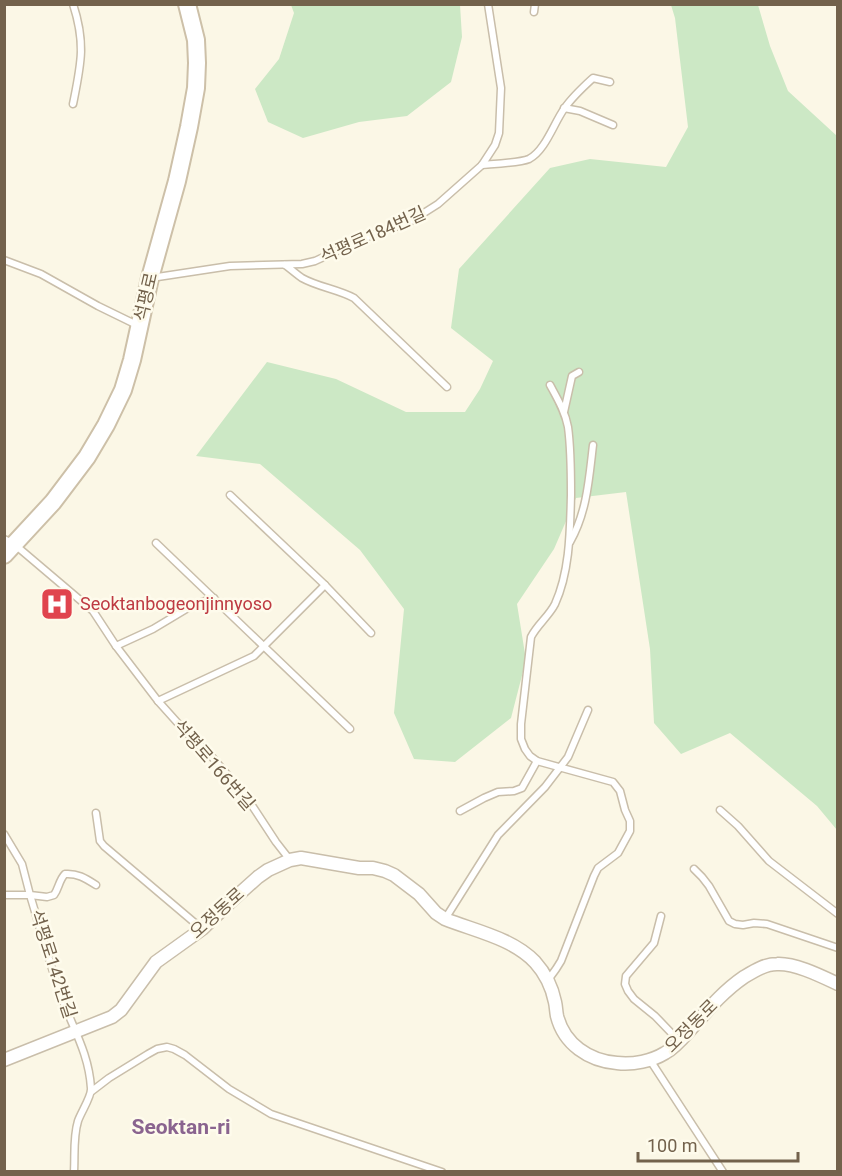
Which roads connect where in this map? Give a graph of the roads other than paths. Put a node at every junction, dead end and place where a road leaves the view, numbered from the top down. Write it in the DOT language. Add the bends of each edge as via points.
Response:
graph roads {
  1 [pos="73,4"];
  2 [pos="187,4"];
  3 [pos="488,4"];
  4 [pos="535,4"];
  5 [pos="534,12"];
  6 [pos="610,82"];
  7 [pos="73,104"];
  8 [pos="564,108"];
  9 [pos="613,124"];
  10 [pos="482,165"];
  11 [pos="4,260"];
  12 [pos="285,265"];
  13 [pos="150,278"];
  14 [pos="139,326"];
  15 [pos="579,372"];
  16 [pos="550,385"];
  17 [pos="447,387"];
  18 [pos="564,413"];
  19 [pos="593,446"];
  20 [pos="230,495"];
  21 [pos="156,543"];
  22 [pos="8,546"];
  23 [pos="568,546"];
  24 [pos="325,585"];
  25 [pos="214,598"];
  26 [pos="371,633"];
  27 [pos="116,646"];
  28 [pos="263,647"];
  29 [pos="158,701"];
  30 [pos="588,710"];
  31 [pos="350,729"];
  32 [pos="537,761"];
  33 [pos="560,768"];
  34 [pos="720,810"];
  35 [pos="460,811"];
  36 [pos="96,813"];
  37 [pos="4,834"];
  38 [pos="290,860"];
  39 [pos="693,868"];
  40 [pos="96,885"];
  41 [pos="4,895"];
  42 [pos="30,896"];
  43 [pos="837,914"];
  44 [pos="661,916"];
  45 [pos="445,919"];
  46 [pos="202,929"];
  47 [pos="837,948"];
  48 [pos="548,980"];
  49 [pos="837,981"];
  50 [pos="76,1032"];
  51 [pos="680,1041"];
  52 [pos="4,1060"];
  53 [pos="650,1060"];
  54 [pos="92,1091"];
  55 [pos="416,1163"];
  56 [pos="74,1172"];
  57 [pos="415,1172"];
  58 [pos="442,1172"];
  59 [pos="723,1172"];
  1 -- 7 [label="lane" via="82,40"];
  2 -- 13 [label="street, 석평로" via="196,40 196,88 177,181"];
  3 -- 10 [label="lane, 석평로184번길" via="501,88 500,118 495,145"];
  4 -- 5 [label="lane"];
  6 -- 8 [label="lane" via="593,78"];
  8 -- 9 [label="lane"];
  8 -- 10 [label="lane" via="543,146 528,159"];
  10 -- 12 [label="lane, 석평로184번길" via="438,204 408,223 315,261"];
  11 -- 14 [label="lane" via="41,274"];
  12 -- 13 [label="lane, 석평로184번길" via="230,266"];
  12 -- 17 [label="lane, 석평로184번길" via="314,284 354,298"];
  13 -- 14 [label="street, 석평로"];
  14 -- 22 [label="street, 석평로" via="123,390 87,457 52,502"];
  15 -- 18 [label="lane" via="572,375"];
  16 -- 18 [label="lane"];
  18 -- 23 [label="lane" via="571,460"];
  19 -- 23 [label="lane" via="581,520"];
  20 -- 24 [label="lane"];
  21 -- 25 [label="lane"];
  22 -- 27 [label="lane, 석평로166번길" via="93,611"];
  23 -- 32 [label="lane" via="554,605 535,629 529,649 521,739"];
  24 -- 26 [label="lane"];
  24 -- 28 [label="lane, 석평로166번길"];
  25 -- 27 [label="lane"];
  25 -- 28 [label="lane"];
  27 -- 29 [label="lane, 석평로166번길"];
  28 -- 29 [label="lane, 석평로166번길" via="254,656"];
  28 -- 31 [label="lane"];
  29 -- 38 [label="lane, 석평로166번길" via="231,779"];
  30 -- 33 [label="lane"];
  32 -- 33 [label="lane"];
  32 -- 35 [label="lane" via="522,788 498,792"];
  33 -- 45 [label="lane" via="498,835"];
  33 -- 48 [label="lane" via="613,782 620,791 630,831 618,853 598,868 561,961"];
  34 -- 43 [label="lane" via="769,861"];
  36 -- 46 [label="lane" via="104,846"];
  37 -- 42 [label="lane" via="22,864"];
  38 -- 45 [label="street, 오정동로" via="301,858 385,871 419,894"];
  38 -- 46 [label="street, 오정동로" via="258,877"];
  39 -- 47 [label="lane" via="709,886 729,921 767,924"];
  40 -- 42 [label="lane, 석평로142번길" via="65,874 54,895"];
  41 -- 42 [label="lane, 석평로142번길"];
  42 -- 50 [label="lane, 석평로142번길"];
  44 -- 51 [label="lane" via="654,943 626,976 625,984 634,999"];
  45 -- 48 [label="street, 오정동로" via="516,946"];
  46 -- 50 [label="street, 오정동로" via="156,962 121,1010"];
  48 -- 53 [label="street, 오정동로" via="557,1017 576,1048 618,1064"];
  49 -- 51 [label="street, 오정동로" via="779,963 755,970 721,995"];
  50 -- 52 [label="street, 오정동로"];
  50 -- 54 [label="lane, 석평로142번길" via="85,1051"];
  51 -- 53 [label="street, 오정동로"];
  53 -- 59 [label="lane"];
  54 -- 55 [label="lane" via="148,1054 167,1047 272,1114"];
  54 -- 56 [label="lane" via="76,1128"];
  55 -- 57 [label="lane"];
  55 -- 58 [label="lane"];
}
